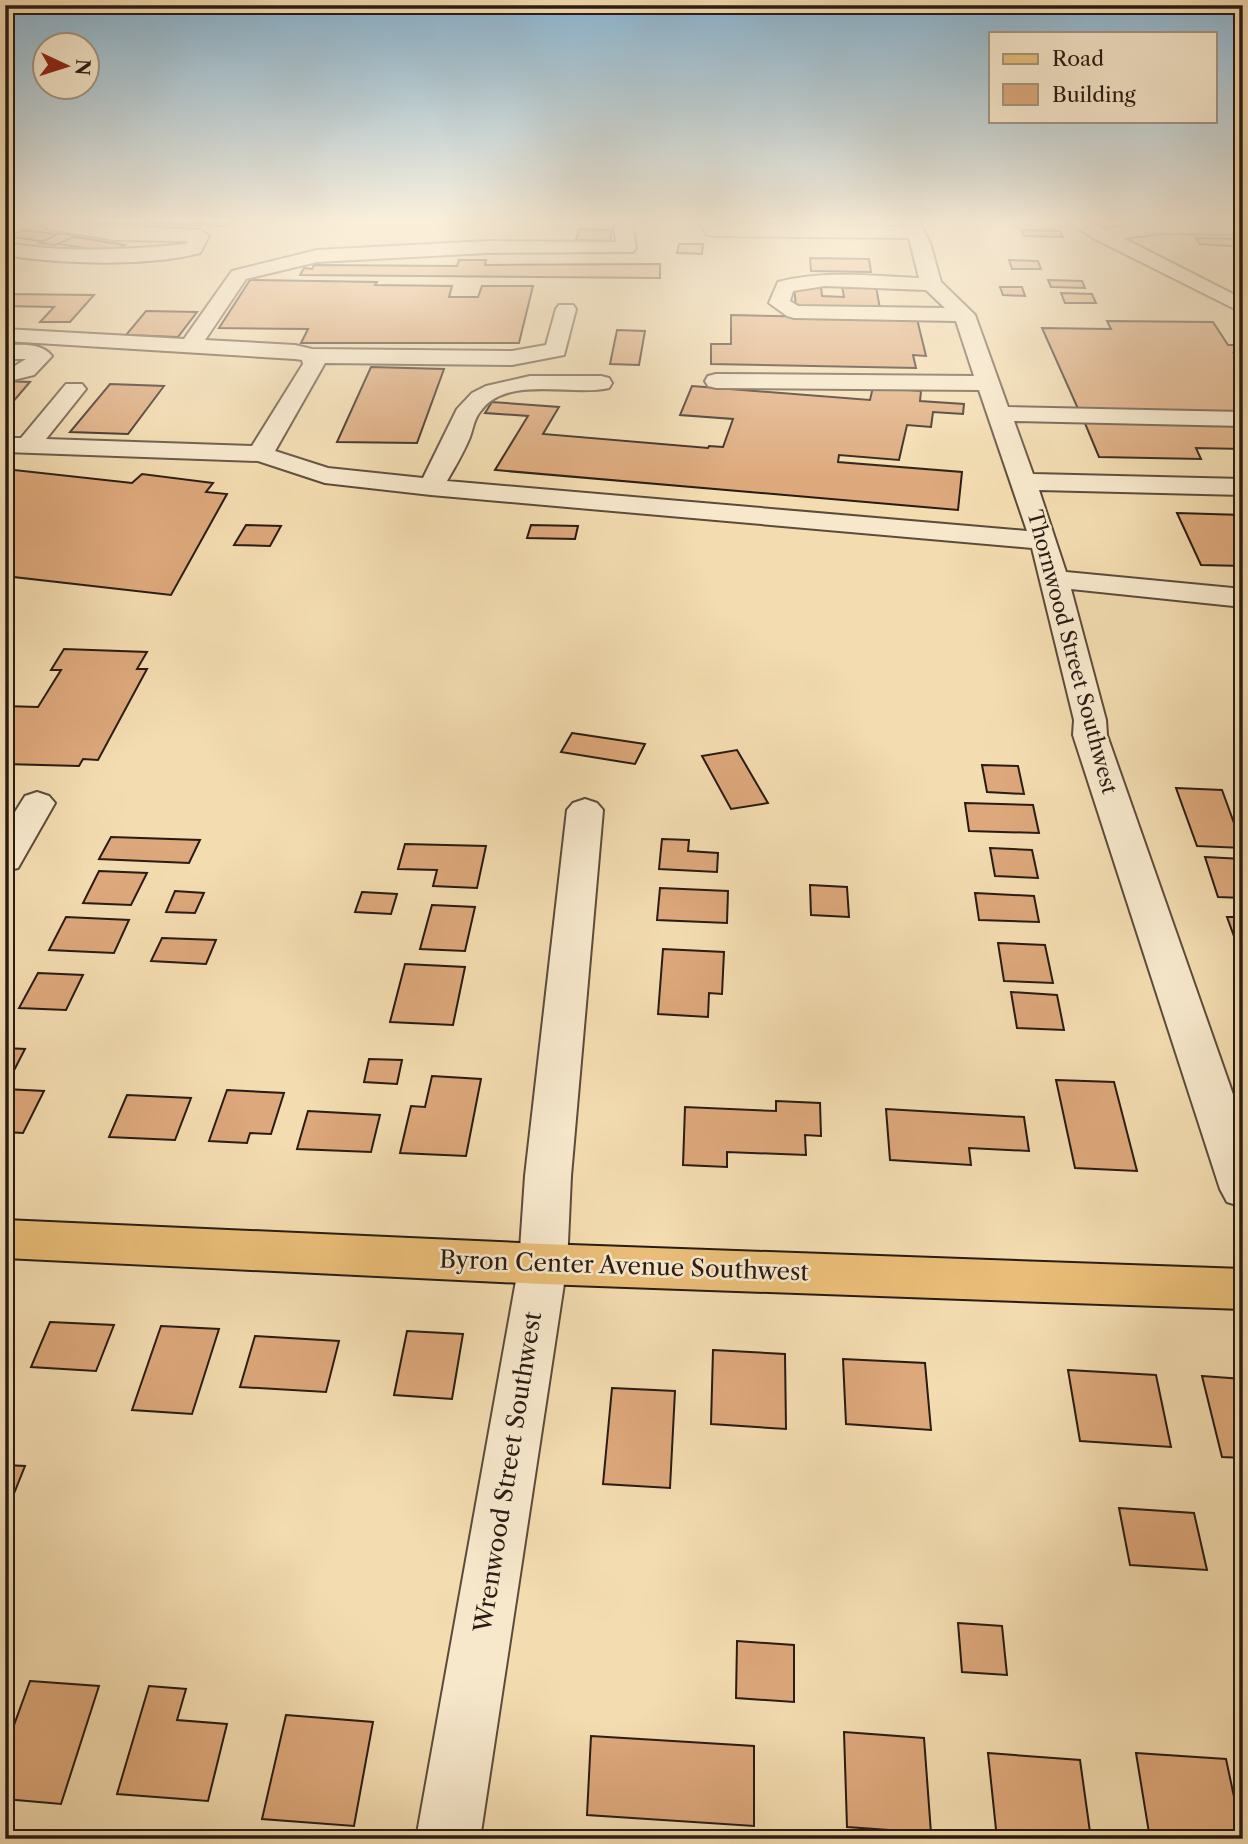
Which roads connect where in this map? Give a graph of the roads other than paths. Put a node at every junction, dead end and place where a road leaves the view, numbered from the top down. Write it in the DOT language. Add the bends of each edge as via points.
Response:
graph roads {
  1 [pos="215,309"];
  2 [pos="566,309"];
  3 [pos="789,309"];
  4 [pos="958,309"];
  5 [pos="964,315"];
  6 [pos="5,335"];
  7 [pos="190,346"];
  8 [pos="5,352"];
  9 [pos="312,356"];
  10 [pos="5,374"];
  11 [pos="716,381"];
  12 [pos="601,383"];
  13 [pos="74,389"];
  14 [pos="993,398"];
  15 [pos="1243,419"];
  16 [pos="16,445"];
  17 [pos="269,457"];
  18 [pos="1023,482"];
  19 [pos="431,487"];
  20 [pos="1243,487"];
  21 [pos="458,502"];
  22 [pos="1044,541"];
  23 [pos="1054,579"];
  24 [pos="1243,598"];
  25 [pos="37,803"];
  26 [pos="585,810"];
  27 [pos="5,860"];
  28 [pos="1243,1189"];
  29 [pos="5,1239"];
  30 [pos="543,1264"];
  31 [pos="1243,1289"];
  32 [pos="448,1839"];
  1 -- 7 [label="street"];
  2 -- 9 [label="street" via="556,349 545,352 512,358"];
  3 -- 5 [label="street"];
  4 -- 5 [label="street"];
  5 -- 14 [label="street, Thornwood Street Southwest"];
  6 -- 7 [label="street"];
  7 -- 9 [label="street"];
  8 -- 10 [label="street" via="41,356 27,370"];
  9 -- 17 [label="street" via="314,364"];
  11 -- 14 [label="street"];
  12 -- 19 [label="street" via="517,384 477,400"];
  13 -- 16 [label="street"];
  14 -- 15 [label="street"];
  14 -- 18 [label="street, Thornwood Street Southwest"];
  16 -- 17 [label="street"];
  17 -- 19 [label="street" via="325,475"];
  17 -- 21 [label="street" via="268,477 276,482"];
  18 -- 20 [label="street"];
  18 -- 22 [label="street, Thornwood Street Southwest"];
  19 -- 22 [label="street"];
  22 -- 23 [label="street, Thornwood Street Southwest"];
  23 -- 24 [label="street"];
  23 -- 28 [label="street, Thornwood Street Southwest" via="1090,735"];
  25 -- 27 [label="street"];
  26 -- 30 [label="street, Wrenwood Street Southwest"];
  29 -- 30 [label="main road, Byron Center Avenue Southwest"];
  30 -- 31 [label="main road, Byron Center Avenue Southwest"];
  30 -- 32 [label="street, Wrenwood Street Southwest"];
}
